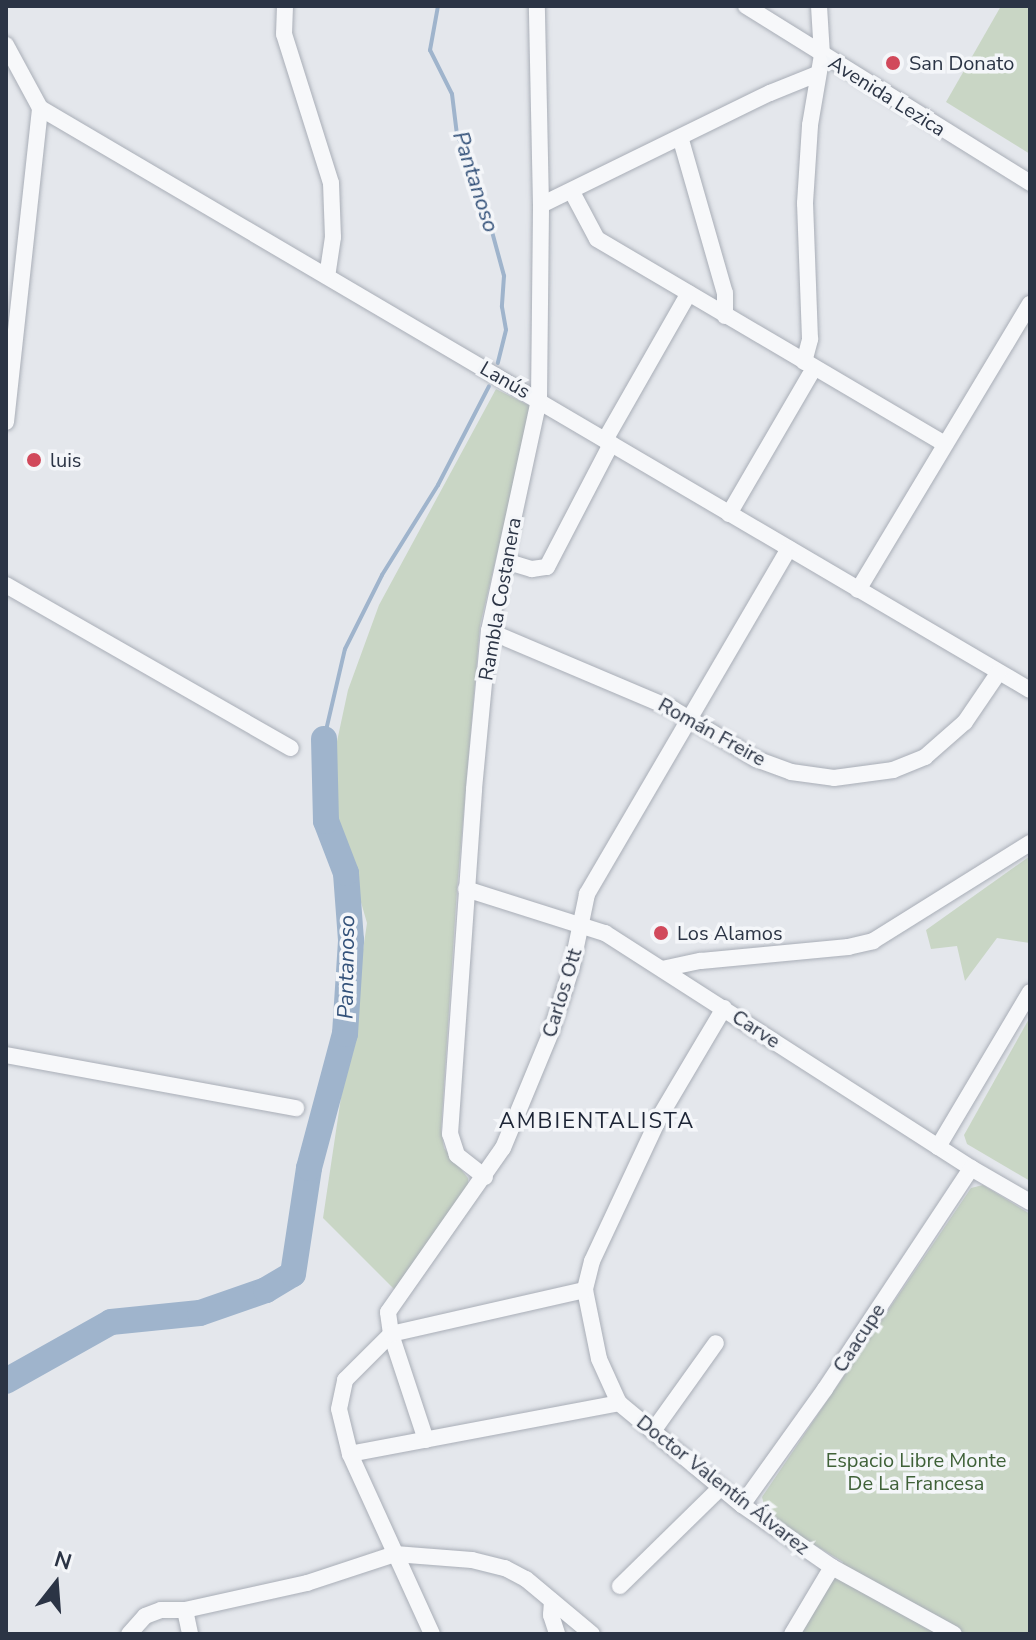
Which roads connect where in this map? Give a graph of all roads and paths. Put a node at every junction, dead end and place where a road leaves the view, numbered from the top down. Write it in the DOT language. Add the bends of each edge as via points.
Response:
graph roads {
  1 [pos="285,6"];
  2 [pos="537,6"];
  3 [pos="746,6"];
  4 [pos="819,6"];
  5 [pos="6,45"];
  6 [pos="822,55"];
  7 [pos="817,74"];
  8 [pos="40,108"];
  9 [pos="681,140"];
  10 [pos="1030,183"];
  11 [pos="572,192"];
  12 [pos="541,205"];
  13 [pos="327,277"];
  14 [pos="689,293"];
  15 [pos="1030,304"];
  16 [pos="725,316"];
  17 [pos="809,365"];
  18 [pos="539,400"];
  19 [pos="6,422"];
  20 [pos="608,442"];
  21 [pos="945,444"];
  22 [pos="729,514"];
  23 [pos="789,549"];
  24 [pos="505,561"];
  25 [pos="6,585"];
  26 [pos="858,590"];
  27 [pos="489,631"];
  28 [pos="999,672"];
  29 [pos="1030,690"];
  30 [pos="689,719"];
  31 [pos="291,748"];
  32 [pos="1030,843"];
  33 [pos="466,889"];
  34 [pos="581,923"];
  35 [pos="662,969"];
  36 [pos="1030,992"];
  37 [pos="724,1008"];
  38 [pos="6,1055"];
  39 [pos="296,1108"];
  40 [pos="938,1147"];
  41 [pos="971,1168"];
  42 [pos="485,1177"];
  43 [pos="1030,1202"];
  44 [pos="585,1290"];
  45 [pos="391,1334"];
  46 [pos="716,1343"];
  47 [pos="619,1403"];
  48 [pos="653,1431"];
  49 [pos="426,1440"];
  50 [pos="350,1454"];
  51 [pos="720,1488"];
  52 [pos="742,1505"];
  53 [pos="395,1554"];
  54 [pos="832,1567"];
  55 [pos="620,1586"];
  56 [pos="552,1601"];
  57 [pos="185,1610"];
  58 [pos="129,1634"];
  59 [pos="190,1634"];
  60 [pos="432,1634"];
  61 [pos="557,1634"];
  62 [pos="592,1634"];
  63 [pos="792,1634"];
  64 [pos="954,1634"];
  1 -- 13 [label="street" via="284,34 331,183 333,237"];
  2 -- 12 [label="street, Rambla Costanera"];
  3 -- 6 [label="street, Avenida Lezica"];
  4 -- 6 [label="street"];
  5 -- 8 [label="street"];
  6 -- 7 [label="street"];
  6 -- 10 [label="street, Avenida Lezica"];
  7 -- 9 [label="street"];
  7 -- 17 [label="street" via="805,203"];
  8 -- 13 [label="street, Lanús"];
  8 -- 19 [label="street"];
  9 -- 11 [label="street"];
  9 -- 16 [label="street" via="725,293"];
  11 -- 12 [label="street"];
  11 -- 14 [label="street" via="597,239"];
  12 -- 18 [label="street, Rambla Costanera"];
  13 -- 18 [label="street, Lanús"];
  14 -- 16 [label="street"];
  14 -- 20 [label="street"];
  15 -- 21 [label="street"];
  16 -- 17 [label="street"];
  17 -- 21 [label="street"];
  17 -- 22 [label="street"];
  18 -- 20 [label="street, Lanús"];
  18 -- 24 [label="street, Rambla Costanera"];
  20 -- 22 [label="street, Lanús"];
  20 -- 24 [label="street" via="547,567 532,569"];
  21 -- 26 [label="street"];
  22 -- 23 [label="street, Lanús"];
  23 -- 26 [label="street, Lanús"];
  23 -- 30 [label="street, Carlos Ott"];
  24 -- 27 [label="street, Rambla Costanera"];
  25 -- 31 [label="street"];
  26 -- 28 [label="street, Lanús"];
  27 -- 30 [label="street, Román Freire"];
  27 -- 33 [label="street, Rambla Costanera"];
  28 -- 29 [label="street, Lanús"];
  28 -- 30 [label="street, Román Freire" via="983,700 945,742 925,757 866,776 791,772 756,759"];
  30 -- 34 [label="street, Carlos Ott" via="593,882"];
  32 -- 35 [label="street" via="873,941"];
  33 -- 34 [label="street, Carve"];
  33 -- 42 [label="street, Rambla Costanera" via="450,1134 457,1155"];
  34 -- 35 [label="street, Carve"];
  34 -- 42 [label="street, Carlos Ott" via="551,1032 503,1148"];
  35 -- 37 [label="street, Carve"];
  36 -- 40 [label="street"];
  37 -- 40 [label="street, Carve"];
  37 -- 44 [label="street" via="652,1131 597,1251"];
  38 -- 39 [label="street"];
  40 -- 41 [label="street, Carve"];
  41 -- 43 [label="street, Carve"];
  41 -- 52 [label="street, Caacupe"];
  42 -- 45 [label="street, Carlos Ott" via="395,1298 386,1320"];
  44 -- 45 [label="street"];
  44 -- 47 [label="street" via="592,1334"];
  45 -- 49 [label="street, Carlos Ott"];
  45 -- 50 [label="street" via="365,1356 341,1390 339,1409"];
  46 -- 48 [label="street"];
  47 -- 48 [label="street, Doctor Valentín Álvarez"];
  47 -- 49 [label="street"];
  48 -- 51 [label="street, Doctor Valentín Álvarez"];
  49 -- 50 [label="street"];
  50 -- 53 [label="street"];
  51 -- 52 [label="street, Doctor Valentín Álvarez"];
  51 -- 55 [label="street"];
  52 -- 54 [label="street, Doctor Valentín Álvarez"];
  53 -- 56 [label="street" via="488,1562 526,1579"];
  53 -- 57 [label="street" via="307,1583"];
  53 -- 60 [label="street"];
  54 -- 63 [label="street"];
  54 -- 64 [label="street, Doctor Valentín Álvarez"];
  56 -- 61 [label="street"];
  56 -- 62 [label="street"];
  57 -- 58 [label="street" via="145,1616"];
  57 -- 59 [label="street"];
}
